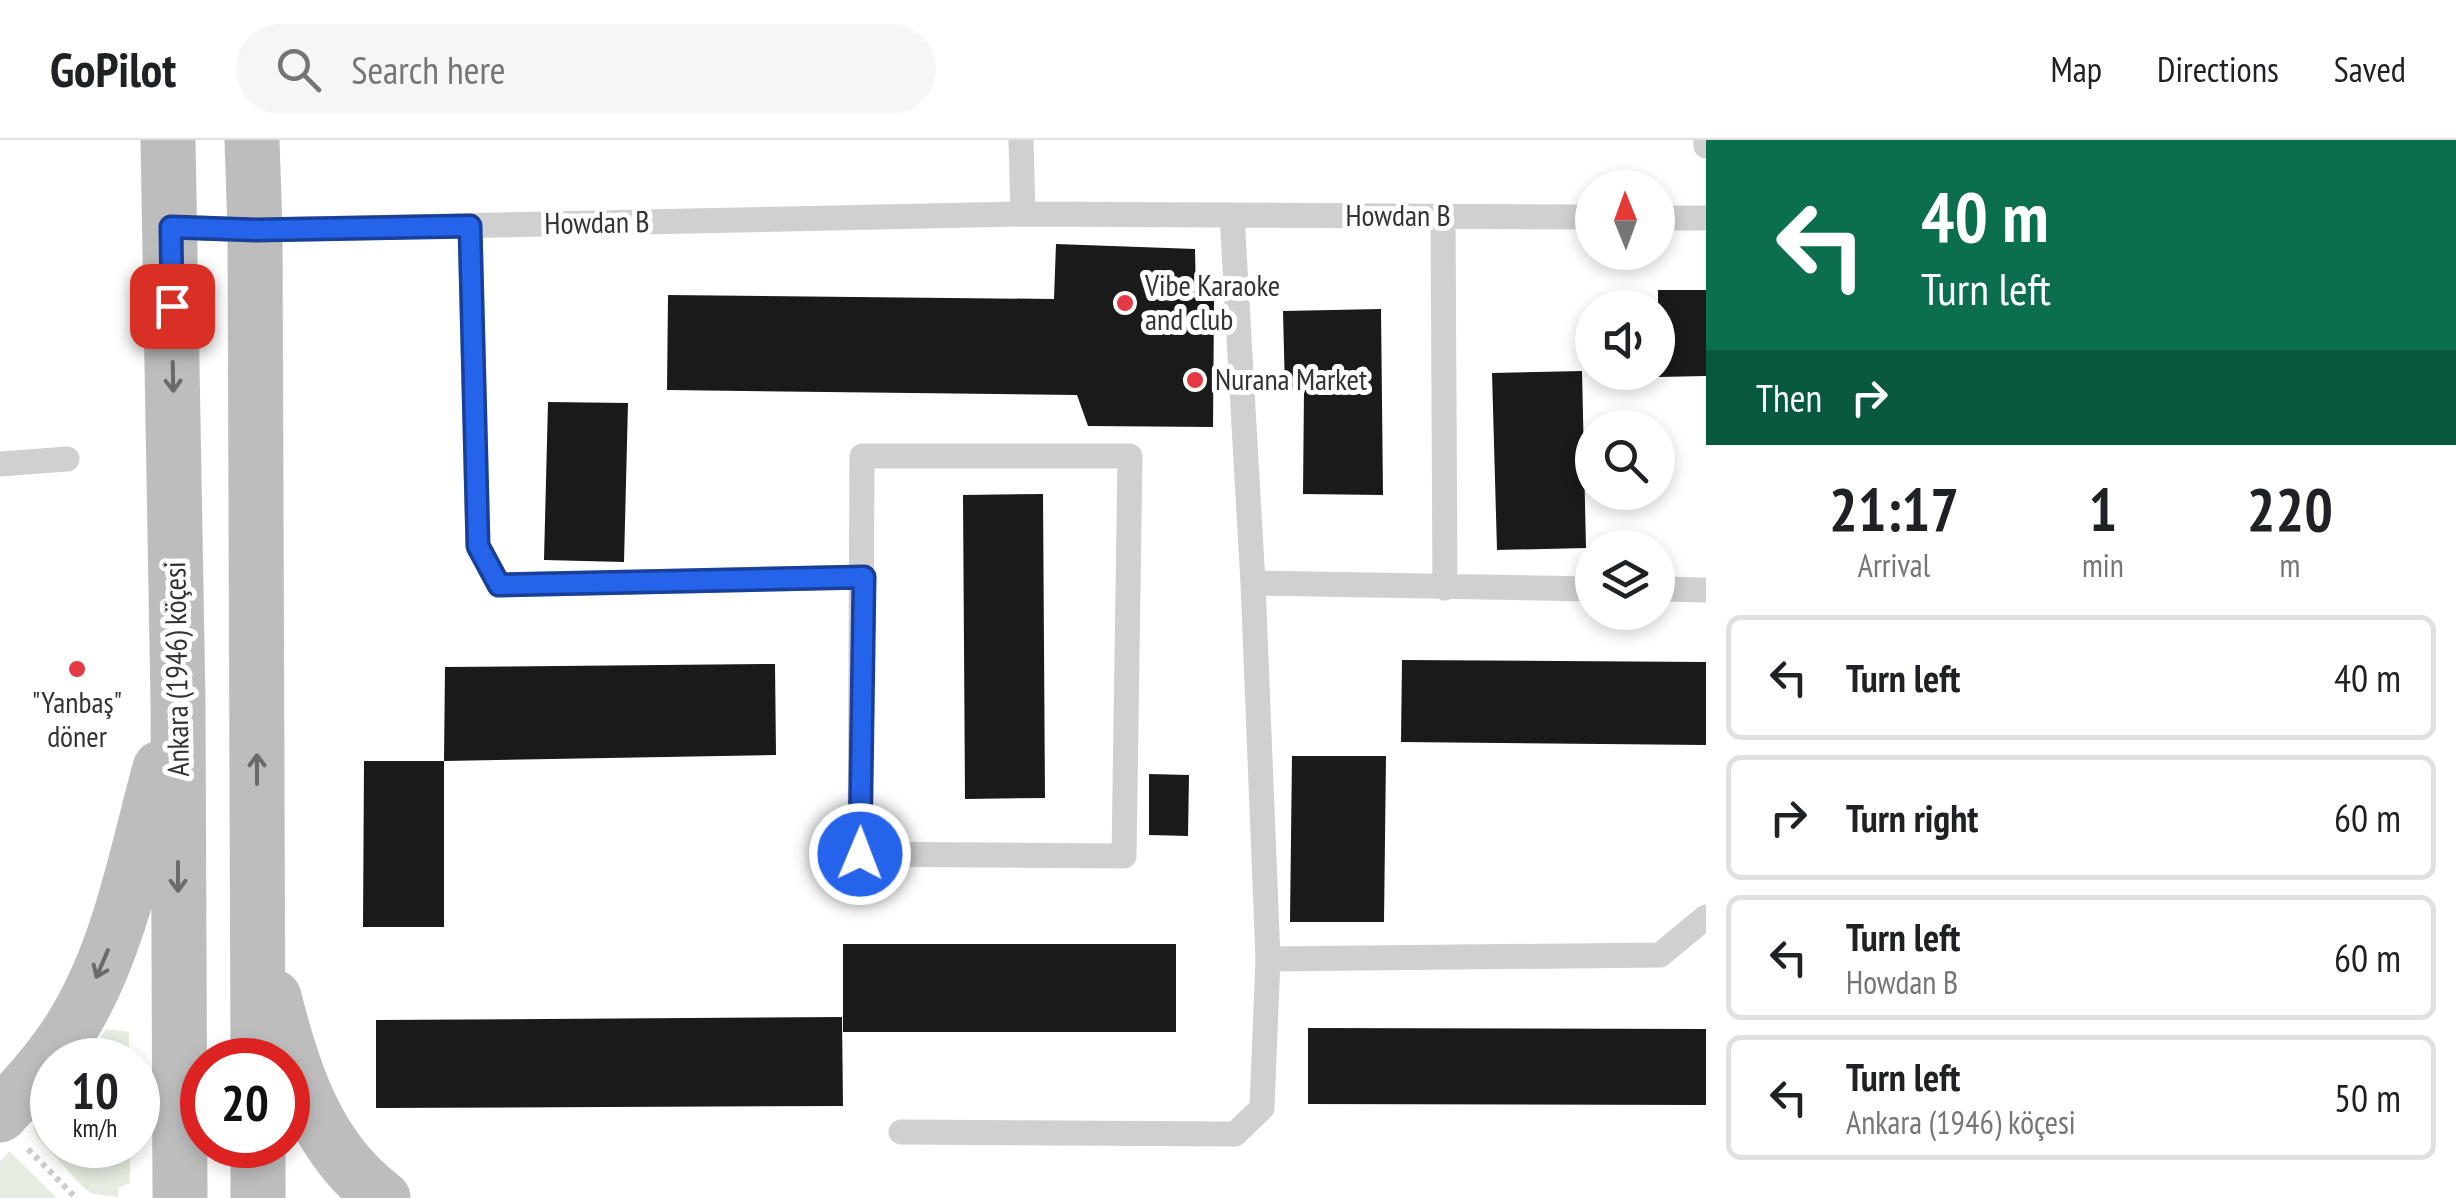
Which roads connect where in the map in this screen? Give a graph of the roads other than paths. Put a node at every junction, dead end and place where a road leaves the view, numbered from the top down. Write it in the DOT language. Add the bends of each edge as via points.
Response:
graph roads {
  1 [pos="168,140"];
  2 [pos="252,140"];
  3 [pos="1021,140"];
  4 [pos="1022,214"];
  5 [pos="1232,215"];
  6 [pos="1443,216"];
  7 [pos="1575,218"];
  8 [pos="1675,218"];
  9 [pos="1706,218"];
  10 [pos="470,226"];
  11 [pos="171,227"];
  12 [pos="256,230"];
  13 [pos="68,459"];
  14 [pos="0,464"];
  15 [pos="864,577"];
  16 [pos="1252,583"];
  17 [pos="1445,588"];
  18 [pos="1575,589"];
  19 [pos="1675,589"];
  20 [pos="1706,590"];
  21 [pos="178,702"];
  22 [pos="1706,917"];
  23 [pos="258,936"];
  24 [pos="1268,958"];
  25 [pos="258,1038"];
  26 [pos="10,1128"];
  27 [pos="901,1132"];
  28 [pos="258,1168"];
  29 [pos="180,1198"];
  30 [pos="258,1198"];
  31 [pos="384,1198"];
  1 -- 11 [label="main road, Ankara (1946) köçesi"];
  2 -- 12 [label="main road"];
  3 -- 4 [label="lane"];
  4 -- 5 [label="lane, Howdan B"];
  4 -- 10 [label="lane, Howdan B"];
  5 -- 6 [label="lane, Howdan B"];
  5 -- 16 [label="lane"];
  6 -- 7 [label="lane, Howdan B"];
  6 -- 17 [label="lane"];
  8 -- 9 [label="lane"];
  10 -- 12 [label="lane, Howdan B"];
  10 -- 15 [label="lane" via="478,546 499,585"];
  11 -- 12 [label="lane, Howdan B"];
  11 -- 21 [label="main road, Ankara (1946) köçesi, one-way"];
  23 -- 12 [label="main road, one-way"];
  13 -- 14 [label="lane"];
  15 -- 15 [label="lane" via="862,456 1130,456 1124,856 860,854"];
  16 -- 17 [label="lane"];
  16 -- 24 [label="lane"];
  17 -- 18 [label="lane"];
  19 -- 20 [label="lane"];
  21 -- 26 [label="main road, one-way" via="114,938 77,1019"];
  21 -- 29 [label="main road, Ankara (1946) köçesi, one-way"];
  22 -- 24 [label="lane" via="1660,954"];
  23 -- 25 [label="main road"];
  23 -- 31 [label="main road" via="286,1044 315,1119 342,1162"];
  24 -- 27 [label="lane" via="1262,1108 1234,1134"];
  28 -- 30 [label="main road"];
}
